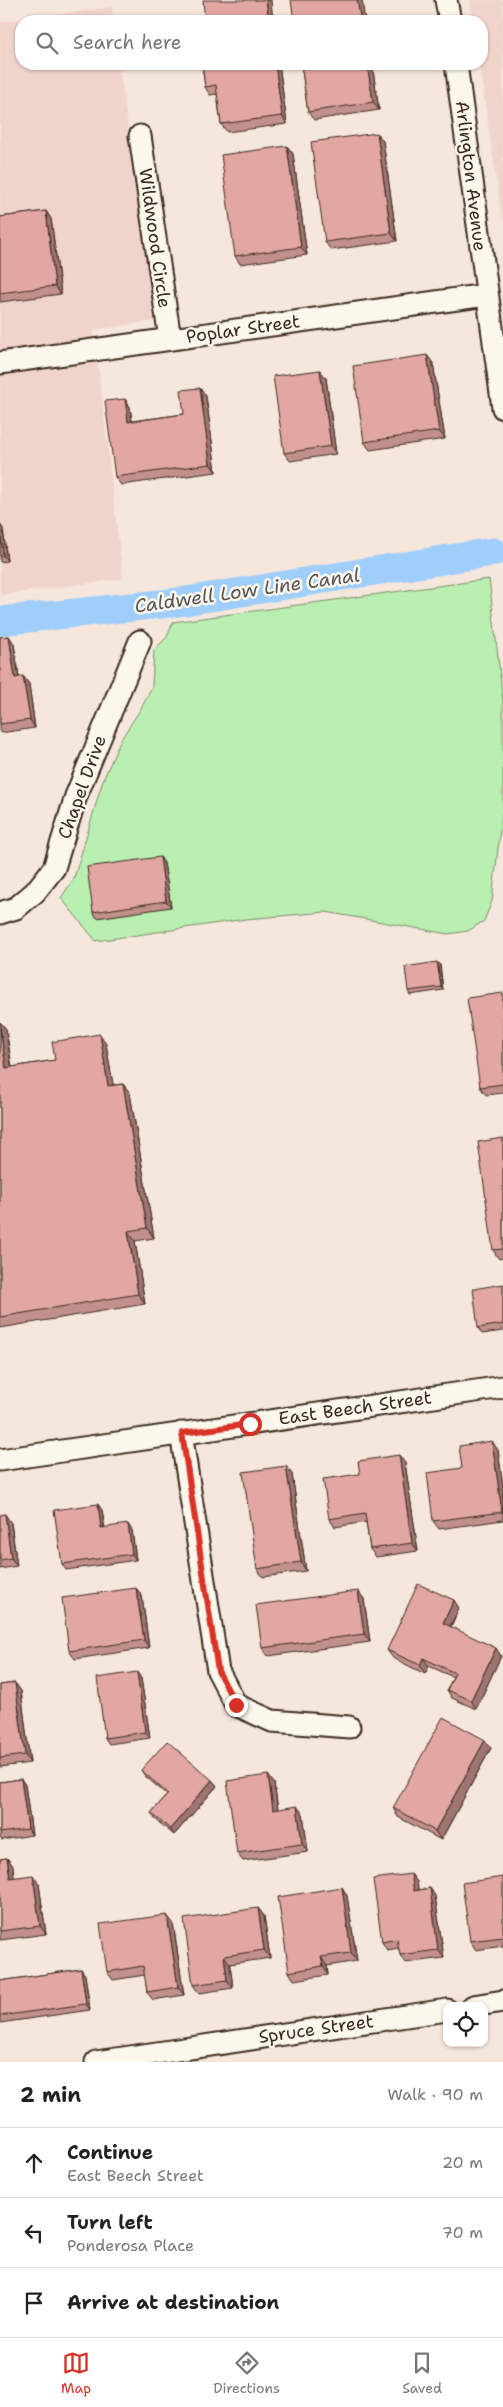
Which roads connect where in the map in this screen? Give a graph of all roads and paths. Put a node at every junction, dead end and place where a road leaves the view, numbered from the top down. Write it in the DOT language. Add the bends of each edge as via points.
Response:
graph roads {
  1 [pos="446,0"];
  2 [pos="449,15"];
  3 [pos="457,70"];
  4 [pos="140,136"];
  5 [pos="486,295"];
  6 [pos="170,339"];
  7 [pos="0,364"];
  8 [pos="503,408"];
  9 [pos="140,641"];
  10 [pos="0,913"];
  11 [pos="503,1387"];
  12 [pos="182,1433"];
  13 [pos="0,1460"];
  14 [pos="349,1728"];
  15 [pos="503,2001"];
  16 [pos="488,2004"];
  17 [pos="443,2011"];
  18 [pos="96,2062"];
  1 -- 2 [label="street"];
  3 -- 5 [label="street, Arlington Avenue"];
  4 -- 6 [label="street, Wildwood Circle"];
  5 -- 6 [label="street, Poplar Street"];
  5 -- 8 [label="street, Arlington Avenue"];
  6 -- 7 [label="street, Poplar Street"];
  9 -- 10 [label="street, Chapel Drive" via="76,796 54,868 16,908"];
  11 -- 12 [label="street, East Beech Street"];
  12 -- 13 [label="street, East Beech Street"];
  12 -- 14 [label="street" via="218,1671 236,1705 272,1721"];
  15 -- 16 [label="street"];
  17 -- 18 [label="street, Spruce Street"];
}
